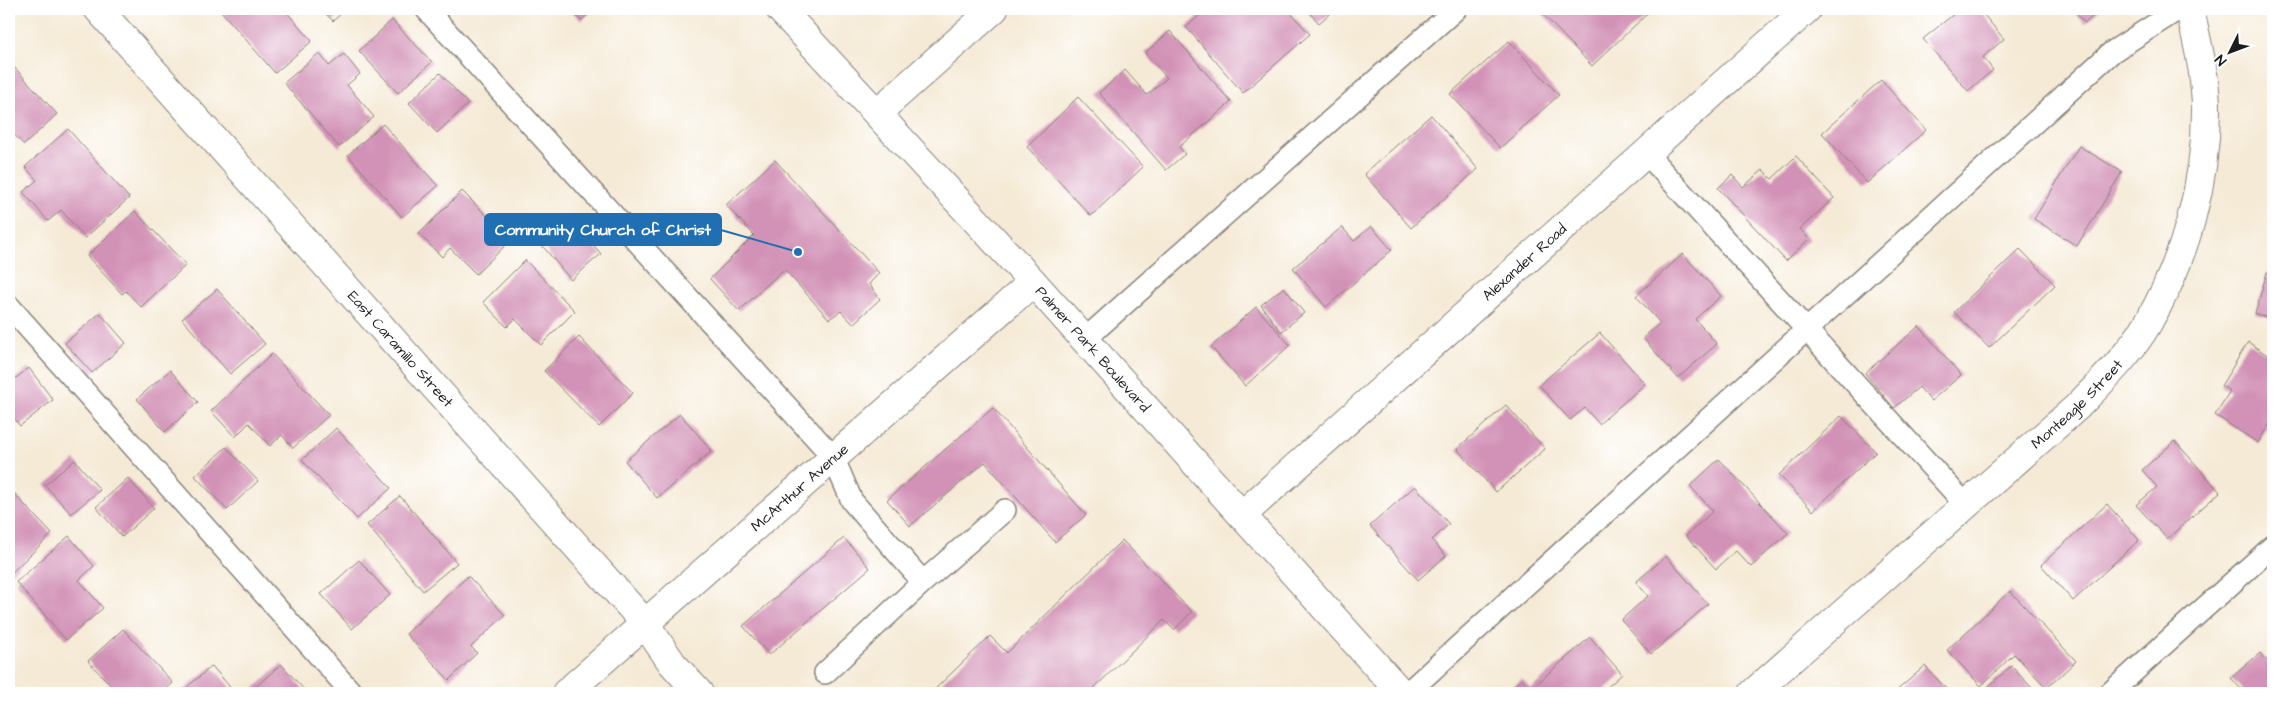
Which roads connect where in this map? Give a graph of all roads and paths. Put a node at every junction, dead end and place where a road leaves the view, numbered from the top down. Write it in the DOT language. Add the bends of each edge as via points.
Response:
graph roads {
  1 [pos="98,9"];
  2 [pos="426,9"];
  3 [pos="780,9"];
  4 [pos="994,9"];
  5 [pos="1456,9"];
  6 [pos="1806,9"];
  7 [pos="2179,9"];
  8 [pos="2190,9"];
  9 [pos="877,113"];
  10 [pos="1646,153"];
  11 [pos="1033,282"];
  12 [pos="9,306"];
  13 [pos="1806,330"];
  14 [pos="1084,340"];
  15 [pos="833,457"];
  16 [pos="1966,505"];
  17 [pos="1005,510"];
  18 [pos="1242,515"];
  19 [pos="2273,546"];
  20 [pos="924,582"];
  21 [pos="644,622"];
  22 [pos="825,673"];
  23 [pos="352,693"];
  24 [pos="566,693"];
  25 [pos="699,693"];
  26 [pos="1402,693"];
  27 [pos="1407,693"];
  28 [pos="1753,693"];
  29 [pos="2110,693"];
  1 -- 21 [label="street, East Caramillo Street"];
  2 -- 15 [label="lane"];
  3 -- 9 [label="street, Palmer Park Boulevard"];
  4 -- 9 [label="street"];
  5 -- 14 [label="lane"];
  6 -- 10 [label="street, Alexander Road"];
  7 -- 13 [label="lane" via="2112,52"];
  8 -- 16 [label="street, Monteagle Street" via="2206,109 2202,164 2192,218 2175,270 2148,324 2111,372 2077,407"];
  9 -- 11 [label="street, Palmer Park Boulevard"];
  10 -- 13 [label="lane"];
  10 -- 18 [label="street, Alexander Road"];
  11 -- 14 [label="street, Palmer Park Boulevard"];
  11 -- 15 [label="street, McArthur Avenue"];
  12 -- 23 [label="lane"];
  13 -- 16 [label="lane"];
  13 -- 27 [label="lane"];
  14 -- 18 [label="street, Palmer Park Boulevard"];
  15 -- 20 [label="lane" via="852,501"];
  15 -- 21 [label="street, McArthur Avenue"];
  16 -- 28 [label="street, Monteagle Street"];
  17 -- 20 [label="lane"];
  18 -- 26 [label="street, Palmer Park Boulevard"];
  19 -- 29 [label="lane"];
  20 -- 22 [label="lane"];
  21 -- 24 [label="street, McArthur Avenue"];
  21 -- 25 [label="street, East Caramillo Street" via="672,663"];
}
